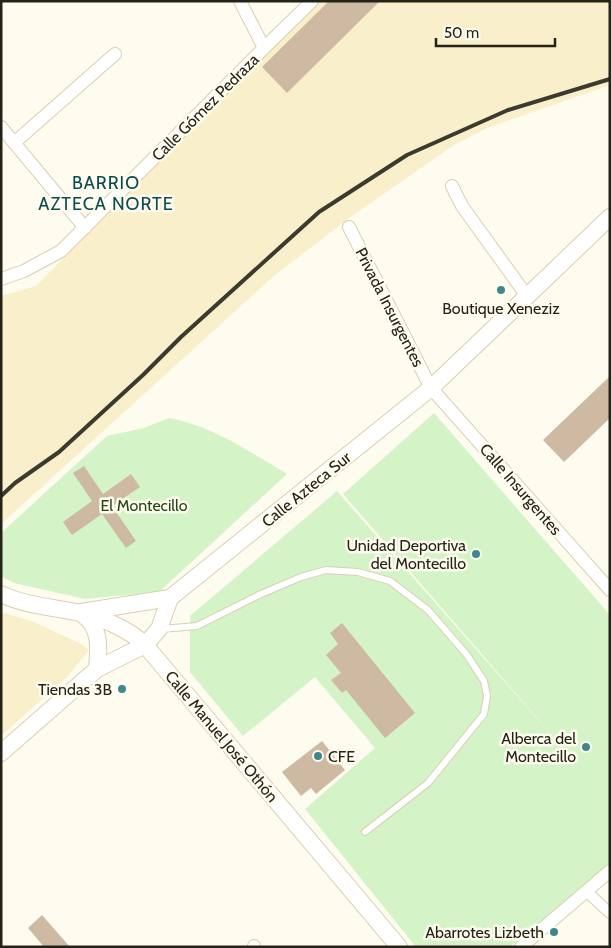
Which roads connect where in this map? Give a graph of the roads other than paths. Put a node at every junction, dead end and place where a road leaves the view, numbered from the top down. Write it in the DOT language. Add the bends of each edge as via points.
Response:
graph roads {
  1 [pos="240,1"];
  2 [pos="312,1"];
  3 [pos="264,48"];
  4 [pos="115,54"];
  5 [pos="1,127"];
  6 [pos="14,143"];
  7 [pos="452,186"];
  8 [pos="610,217"];
  9 [pos="349,226"];
  10 [pos="84,228"];
  11 [pos="1,279"];
  12 [pos="527,296"];
  13 [pos="431,388"];
  14 [pos="610,590"];
  15 [pos="1,594"];
  16 [pos="170,598"];
  17 [pos="79,612"];
  18 [pos="159,630"];
  19 [pos="145,645"];
  20 [pos="98,669"];
  21 [pos="1,753"];
  22 [pos="365,832"];
  23 [pos="610,871"];
  24 [pos="586,890"];
  25 [pos="610,913"];
  26 [pos="399,947"];
  27 [pos="521,947"];
  1 -- 3 [label="street"];
  2 -- 3 [label="street, Calle Gómez Pedraza"];
  3 -- 10 [label="street, Calle Gómez Pedraza"];
  4 -- 6 [label="street"];
  5 -- 6 [label="street"];
  6 -- 10 [label="street"];
  7 -- 12 [label="street" via="462,206"];
  8 -- 12 [label="street, Calle Azteca Sur"];
  9 -- 13 [label="street, Privada Insurgentes"];
  10 -- 11 [label="street, Calle Gómez Pedraza" via="61,251"];
  12 -- 13 [label="street, Calle Azteca Sur"];
  13 -- 14 [label="street, Calle Insurgentes"];
  13 -- 16 [label="street, Calle Azteca Sur"];
  15 -- 17 [label="street, Calle Manuel José Othón" via="14,600"];
  16 -- 17 [label="street"];
  16 -- 18 [label="street"];
  17 -- 19 [label="street, Calle Manuel José Othón" via="135,635"];
  17 -- 20 [label="street" via="91,621 99,642"];
  18 -- 19 [label="street"];
  18 -- 22 [label="lane" via="197,626 301,577 326,570 358,572 390,581 428,610 467,655 484,681 488,696 484,714 428,783"];
  19 -- 20 [label="street"];
  19 -- 26 [label="street, Calle Manuel José Othón"];
  20 -- 21 [label="street"];
  23 -- 24 [label="street"];
  24 -- 25 [label="street"];
  24 -- 27 [label="street"];
}
